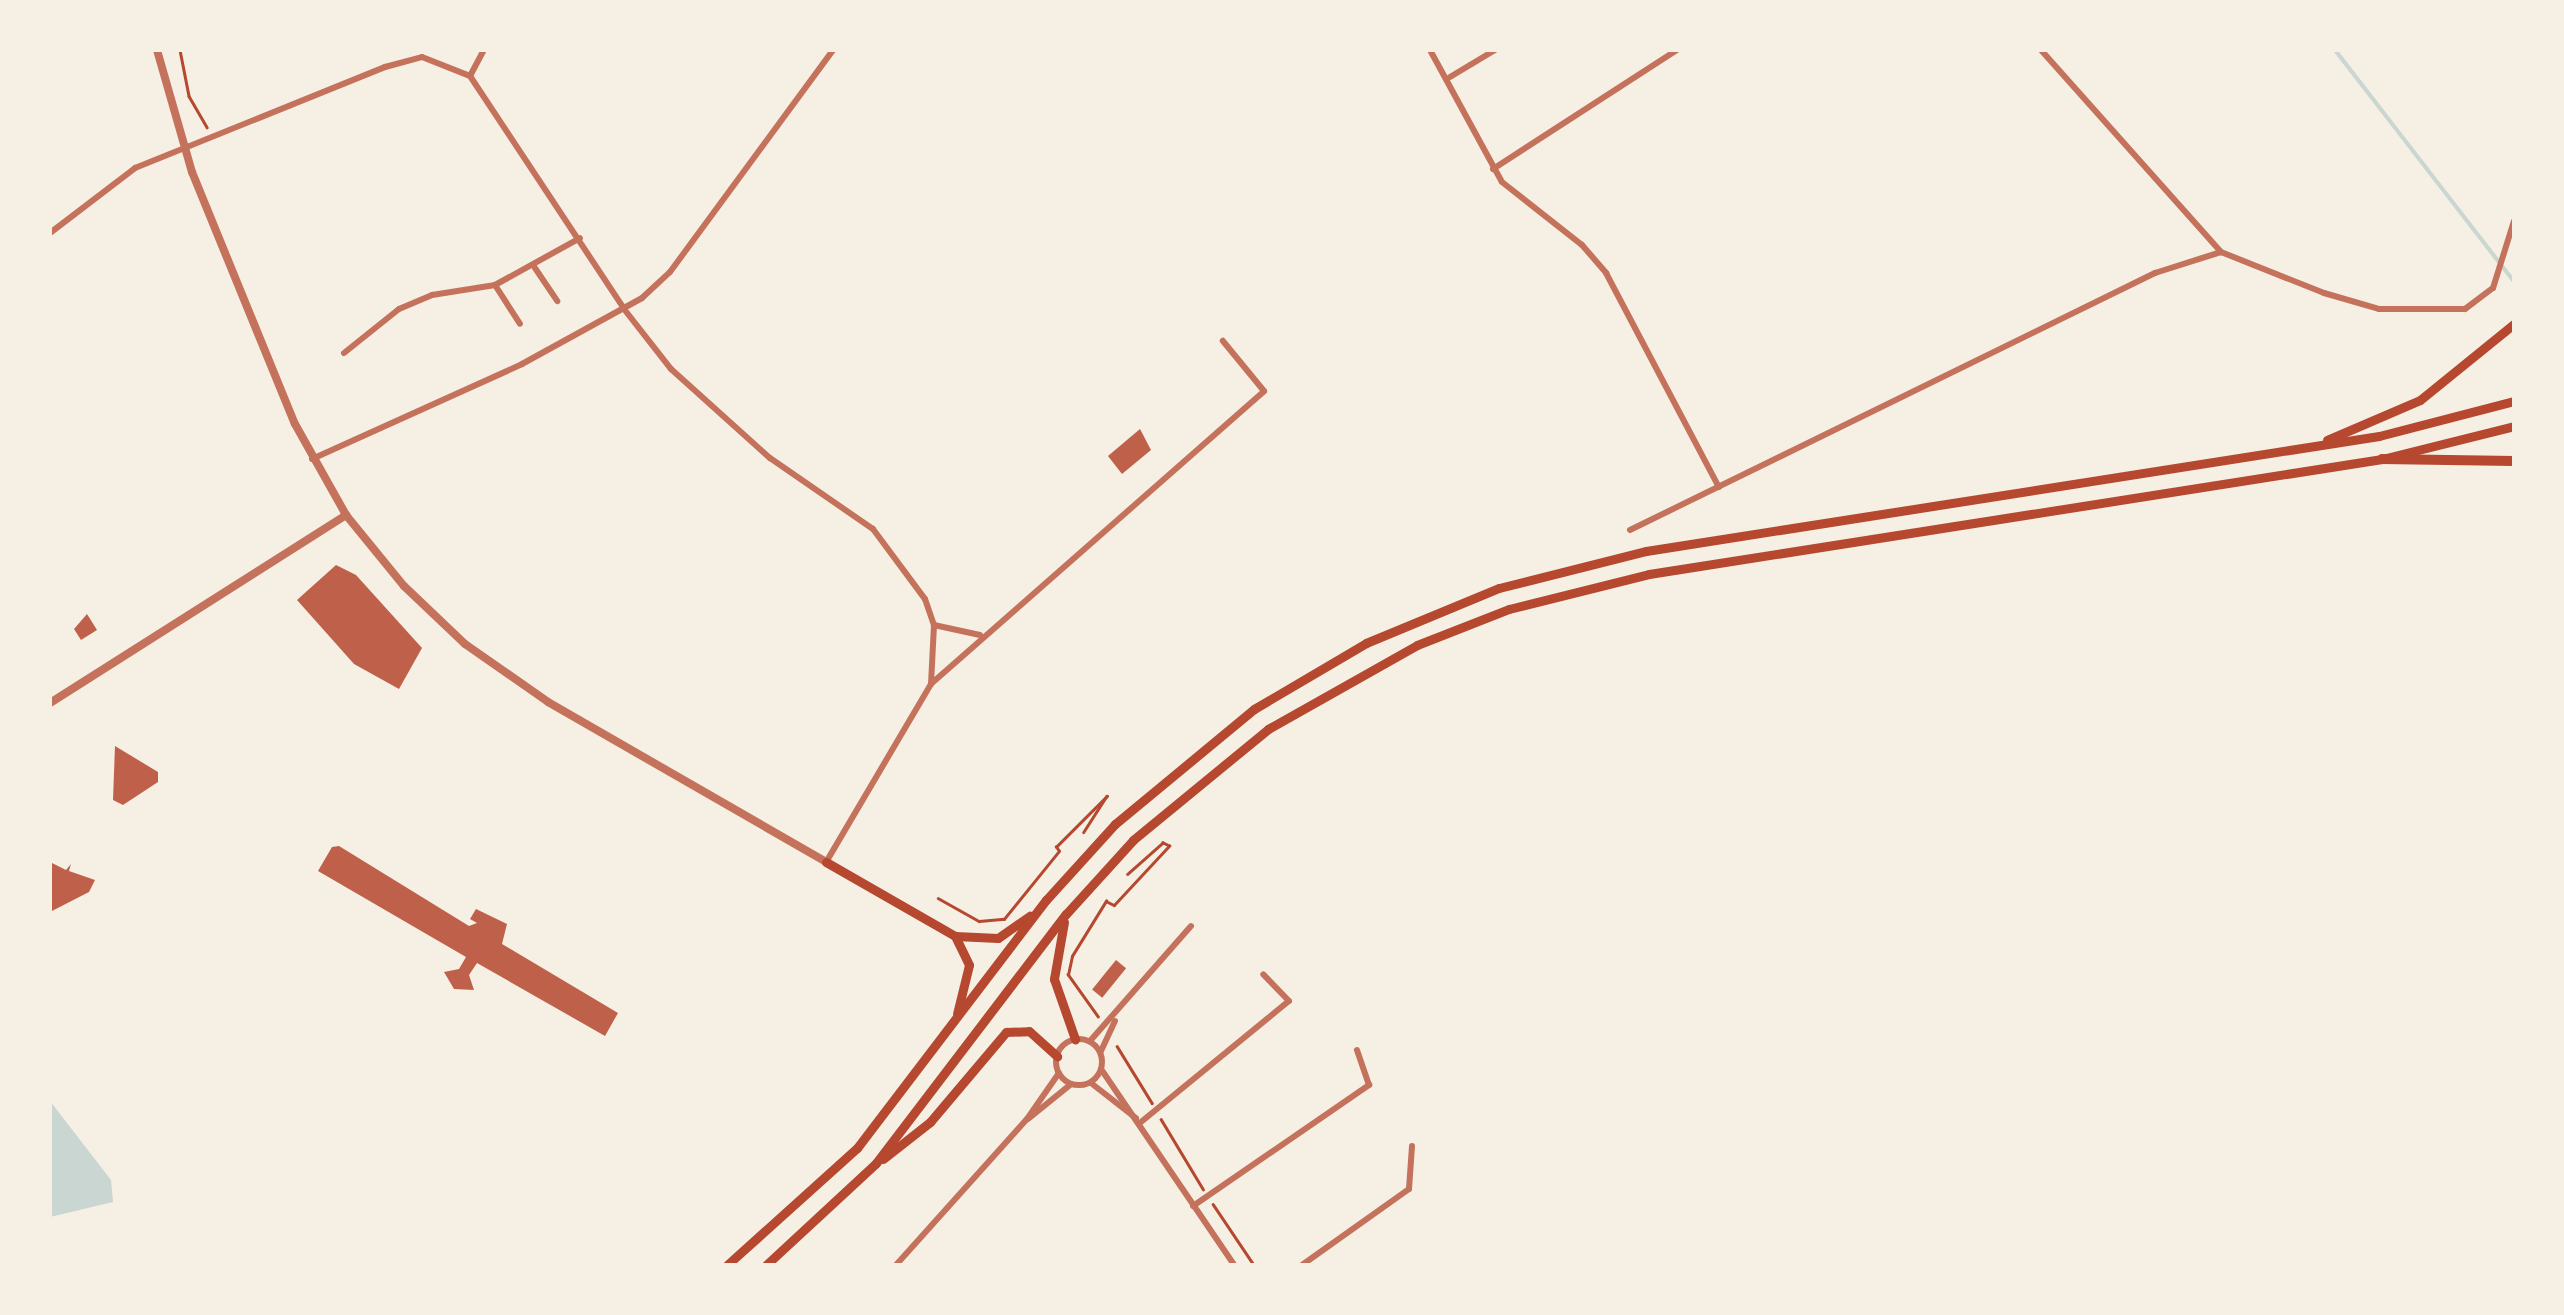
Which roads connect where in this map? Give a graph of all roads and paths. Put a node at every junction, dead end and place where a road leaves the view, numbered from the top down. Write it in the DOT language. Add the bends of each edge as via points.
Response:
graph roads {
  1 [pos="157,50"];
  2 [pos="180,50"];
  3 [pos="484,50"];
  4 [pos="833,50"];
  5 [pos="1430,50"];
  6 [pos="1495,50"];
  7 [pos="1677,50"];
  8 [pos="2042,50"];
  9 [pos="470,76"];
  10 [pos="1450,77"];
  11 [pos="210,136"];
  12 [pos="183,147"];
  13 [pos="1492,169"];
  14 [pos="2514,221"];
  15 [pos="50,233"];
  16 [pos="580,238"];
  17 [pos="2221,252"];
  18 [pos="535,268"];
  19 [pos="495,285"];
  20 [pos="557,301"];
  21 [pos="624,309"];
  22 [pos="520,324"];
  23 [pos="2512,327"];
  24 [pos="1223,341"];
  25 [pos="344,353"];
  26 [pos="2514,401"];
  27 [pos="2514,426"];
  28 [pos="2311,447"];
  29 [pos="312,459"];
  30 [pos="2382,459"];
  31 [pos="2514,462"];
  32 [pos="1719,487"];
  33 [pos="346,515"];
  34 [pos="1630,530"];
  35 [pos="934,625"];
  36 [pos="980,636"];
  37 [pos="931,684"];
  38 [pos="50,703"];
  39 [pos="1084,832"];
  40 [pos="826,862"];
  41 [pos="1128,874"];
  42 [pos="938,898"];
  43 [pos="1046,900"];
  44 [pos="1066,914"];
  45 [pos="1191,926"];
  46 [pos="956,936"];
  47 [pos="1263,974"];
  48 [pos="1118,1015"];
  49 [pos="1102,1023"];
  50 [pos="952,1028"];
  51 [pos="1111,1036"];
  52 [pos="1075,1039"];
  53 [pos="1090,1041"];
  54 [pos="1357,1050"];
  55 [pos="1100,1052"];
  56 [pos="1056,1056"];
  57 [pos="1102,1069"];
  58 [pos="1059,1073"];
  59 [pos="1090,1082"];
  60 [pos="1072,1084"];
  61 [pos="1156,1110"];
  62 [pos="1028,1120"];
  63 [pos="1141,1122"];
  64 [pos="1412,1146"];
  65 [pos="876,1162"];
  66 [pos="1207,1196"];
  67 [pos="1193,1206"];
  68 [pos="727,1265"];
  69 [pos="766,1265"];
  70 [pos="896,1265"];
  71 [pos="1234,1265"];
  72 [pos="1254,1265"];
  73 [pos="1302,1265"];
  1 -- 12 [label="street"];
  2 -- 11 [label="path" via="189,96"];
  3 -- 9 [label="street"];
  4 -- 21 [label="street" via="670,272"];
  5 -- 10 [label="street"];
  6 -- 10 [label="street"];
  7 -- 13 [label="street"];
  8 -- 17 [label="street"];
  9 -- 11 [label="street" via="412,58"];
  9 -- 16 [label="street"];
  10 -- 13 [label="street"];
  11 -- 12 [label="street"];
  12 -- 15 [label="street" via="102,188"];
  12 -- 29 [label="street"];
  13 -- 32 [label="street" via="1606,273"];
  14 -- 17 [label="street" via="2497,280 2465,308 2379,309"];
  16 -- 18 [label="street"];
  16 -- 21 [label="street"];
  17 -- 32 [label="street" via="2154,273"];
  18 -- 19 [label="street"];
  18 -- 20 [label="street"];
  19 -- 22 [label="street"];
  19 -- 25 [label="street" via="432,295 399,310"];
  21 -- 29 [label="street" via="522,364"];
  21 -- 35 [label="street" via="716,414 895,552"];
  23 -- 28 [label="main road" via="2420,400"];
  24 -- 36 [label="street" via="1264,391"];
  26 -- 28 [label="main road"];
  27 -- 30 [label="main road"];
  28 -- 43 [label="main road" via="1646,551 1499,588 1366,643 1254,709 1157,785"];
  29 -- 33 [label="street"];
  30 -- 31 [label="highway"];
  30 -- 44 [label="main road" via="1649,574 1509,608 1378,664 1268,728 1173,803"];
  32 -- 34 [label="street"];
  33 -- 38 [label="street"];
  33 -- 40 [label="street" via="404,586 490,663"];
  35 -- 36 [label="street"];
  35 -- 37 [label="street"];
  36 -- 37 [label="street"];
  37 -- 40 [label="street"];
  39 -- 42 [label="path" via="1107,796 1056,846 1059,851 1004,919 979,922"];
  40 -- 46 [label="main road"];
  41 -- 49 [label="path" via="1163,842 1169,846 1114,904 1106,900 1072,956 1068,976"];
  43 -- 46 [label="main road" via="998,938"];
  43 -- 50 [label="main road"];
  44 -- 52 [label="main road" via="1054,979"];
  44 -- 65 [label="main road"];
  45 -- 48 [label="street" via="1143,976"];
  46 -- 50 [label="main road" via="968,984"];
  47 -- 61 [label="street" via="1289,1001"];
  48 -- 53 [label="street"];
  48 -- 55 [label="street"];
  50 -- 68 [label="main road" via="857,1148"];
  51 -- 61 [label="path"];
  52 -- 53 [label="street"];
  52 -- 56 [label="street"];
  53 -- 55 [label="street"];
  54 -- 66 [label="street" via="1369,1085"];
  55 -- 57 [label="street"];
  56 -- 58 [label="street"];
  56 -- 65 [label="main road" via="1029,1031 1006,1032 930,1122"];
  57 -- 59 [label="street"];
  57 -- 63 [label="street"];
  58 -- 60 [label="street"];
  58 -- 62 [label="street"];
  59 -- 60 [label="street"];
  59 -- 63 [label="street"];
  60 -- 62 [label="street"];
  61 -- 63 [label="street"];
  61 -- 66 [label="path"];
  62 -- 70 [label="street"];
  63 -- 67 [label="street"];
  64 -- 73 [label="street" via="1409,1188"];
  65 -- 69 [label="main road"];
  66 -- 67 [label="street"];
  66 -- 72 [label="path"];
  67 -- 71 [label="street"];
}
